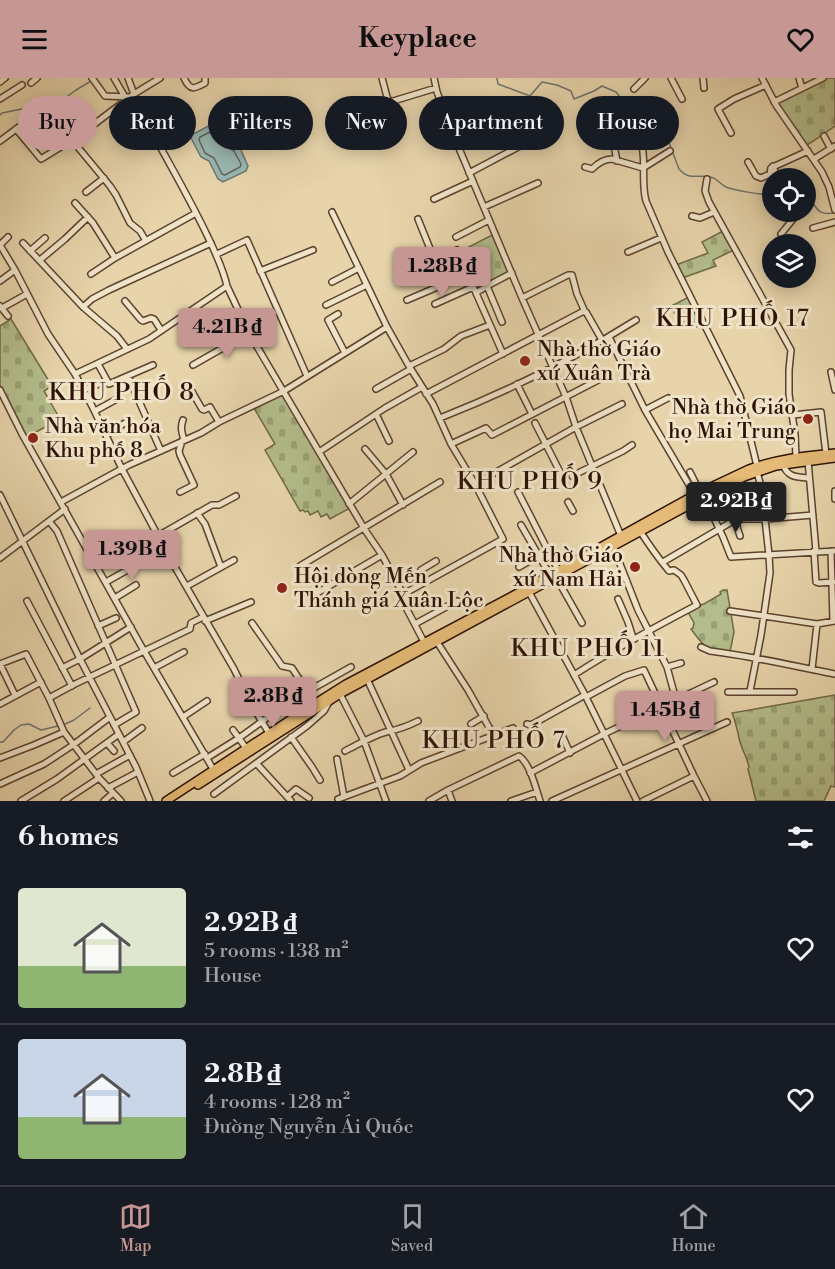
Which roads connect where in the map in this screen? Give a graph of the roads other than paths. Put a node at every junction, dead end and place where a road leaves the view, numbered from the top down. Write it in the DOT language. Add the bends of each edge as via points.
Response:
graph roads {
  1 [pos="5,78"];
  2 [pos="114,78"];
  3 [pos="128,78"];
  4 [pos="160,78"];
  5 [pos="184,78"];
  6 [pos="205,78"];
  7 [pos="382,78"];
  8 [pos="434,78"];
  9 [pos="645,78"];
  10 [pos="671,78"];
  11 [pos="704,78"];
  12 [pos="762,78"];
  13 [pos="798,78"];
  14 [pos="823,78"];
  15 [pos="93,80"];
  16 [pos="0,82"];
  17 [pos="22,84"];
  18 [pos="766,85"];
  19 [pos="436,88"];
  20 [pos="704,88"];
  21 [pos="802,88"];
  22 [pos="634,89"];
  23 [pos="109,96"];
  24 [pos="130,96"];
  25 [pos="0,98"];
  26 [pos="682,99"];
  27 [pos="774,102"];
  28 [pos="109,112"];
  29 [pos="97,121"];
  30 [pos="18,127"];
  31 [pos="15,129"];
  32 [pos="18,132"];
  33 [pos="731,133"];
  34 [pos="824,136"];
  35 [pos="0,141"];
  36 [pos="833,147"];
  37 [pos="33,150"];
  38 [pos="56,150"];
  39 [pos="80,150"];
  40 [pos="162,150"];
  41 [pos="512,150"];
  42 [pos="616,150"];
  43 [pos="642,150"];
  44 [pos="808,151"];
  45 [pos="670,152"];
  46 [pos="814,159"];
  47 [pos="618,161"];
  48 [pos="748,162"];
  49 [pos="773,166"];
  50 [pos="585,167"];
  51 [pos="643,168"];
  52 [pos="469,173"];
  53 [pos="104,178"];
  54 [pos="706,179"];
  55 [pos="473,181"];
  56 [pos="538,183"];
  57 [pos="86,192"];
  58 [pos="434,199"];
  59 [pos="75,203"];
  60 [pos="484,207"];
  61 [pos="835,210"];
  62 [pos="332,212"];
  63 [pos="714,212"];
  64 [pos="196,213"];
  65 [pos="692,216"];
  66 [pos="88,217"];
  67 [pos="418,219"];
  68 [pos="489,220"];
  69 [pos="791,222"];
  70 [pos="835,222"];
  71 [pos="813,228"];
  72 [pos="781,234"];
  73 [pos="8,237"];
  74 [pos="456,237"];
  75 [pos="45,238"];
  76 [pos="661,238"];
  77 [pos="146,240"];
  78 [pos="23,243"];
  79 [pos="211,243"];
  80 [pos="0,245"];
  81 [pos="313,250"];
  82 [pos="457,250"];
  83 [pos="30,251"];
  84 [pos="628,252"];
  85 [pos="217,254"];
  86 [pos="115,258"];
  87 [pos="409,259"];
  88 [pos="40,261"];
  89 [pos="463,264"];
  90 [pos="359,268"];
  91 [pos="15,270"];
  92 [pos="260,271"];
  93 [pos="440,271"];
  94 [pos="512,273"];
  95 [pos="91,274"];
  96 [pos="468,274"];
  97 [pos="1,278"];
  98 [pos="332,282"];
  99 [pos="367,285"];
  100 [pos="227,286"];
  101 [pos="487,286"];
  102 [pos="473,287"];
  103 [pos="476,293"];
  104 [pos="27,294"];
  105 [pos="522,298"];
  106 [pos="406,300"];
  107 [pos="125,301"];
  108 [pos="435,304"];
  109 [pos="326,305"];
  110 [pos="1,307"];
  111 [pos="83,307"];
  112 [pos="585,312"];
  113 [pos="338,314"];
  114 [pos="8,316"];
  115 [pos="636,320"];
  116 [pos="502,322"];
  117 [pos="490,325"];
  118 [pos="387,327"];
  119 [pos="161,330"];
  120 [pos="249,333"];
  121 [pos="539,334"];
  122 [pos="609,337"];
  123 [pos="602,340"];
  124 [pos="127,349"];
  125 [pos="345,353"];
  126 [pos="503,354"];
  127 [pos="98,363"];
  128 [pos="153,365"];
  129 [pos="193,365"];
  130 [pos="410,367"];
  131 [pos="553,367"];
  132 [pos="831,372"];
  133 [pos="75,374"];
  134 [pos="128,376"];
  135 [pos="307,376"];
  136 [pos="606,376"];
  137 [pos="101,383"];
  138 [pos="517,384"];
  139 [pos="422,387"];
  140 [pos="376,389"];
  141 [pos="0,390"];
  142 [pos="84,390"];
  143 [pos="191,390"];
  144 [pos="835,390"];
  145 [pos="284,392"];
  146 [pos="426,394"];
  147 [pos="566,397"];
  148 [pos="668,398"];
  149 [pos="115,400"];
  150 [pos="622,404"];
  151 [pos="645,410"];
  152 [pos="95,411"];
  153 [pos="376,414"];
  154 [pos="532,414"];
  155 [pos="793,415"];
  156 [pos="440,418"];
  157 [pos="183,420"];
  158 [pos="219,422"];
  159 [pos="125,423"];
  160 [pos="535,423"];
  161 [pos="576,427"];
  162 [pos="106,435"];
  163 [pos="183,441"];
  164 [pos="389,441"];
  165 [pos="451,444"];
  166 [pos="545,445"];
  167 [pos="632,445"];
  168 [pos="365,449"];
  169 [pos="161,451"];
  170 [pos="319,452"];
  171 [pos="413,452"];
  172 [pos="835,453"];
  173 [pos="826,454"];
  174 [pos="796,457"];
  175 [pos="835,458"];
  176 [pos="808,461"];
  177 [pos="783,464"];
  178 [pos="592,466"];
  179 [pos="122,469"];
  180 [pos="757,469"];
  181 [pos="690,472"];
  182 [pos="386,474"];
  183 [pos="561,474"];
  184 [pos="572,476"];
  185 [pos="809,478"];
  186 [pos="440,483"];
  187 [pos="475,484"];
  188 [pos="728,484"];
  189 [pos="835,490"];
  190 [pos="180,492"];
  191 [pos="518,492"];
  192 [pos="0,495"];
  193 [pos="236,495"];
  194 [pos="699,496"];
  195 [pos="835,500"];
  196 [pos="61,502"];
  197 [pos="568,502"];
  198 [pos="349,504"];
  199 [pos="404,505"];
  200 [pos="65,509"];
  201 [pos="573,512"];
  202 [pos="197,513"];
  203 [pos="813,514"];
  204 [pos="765,519"];
  205 [pos="737,520"];
  206 [pos="49,521"];
  207 [pos="521,525"];
  208 [pos="719,528"];
  209 [pos="364,529"];
  210 [pos="640,531"];
  211 [pos="158,536"];
  212 [pos="621,536"];
  213 [pos="740,536"];
  214 [pos="133,540"];
  215 [pos="24,541"];
  216 [pos="613,546"];
  217 [pos="815,551"];
  218 [pos="833,551"];
  219 [pos="382,555"];
  220 [pos="770,555"];
  221 [pos="538,556"];
  222 [pos="0,558"];
  223 [pos="234,560"];
  224 [pos="436,561"];
  225 [pos="663,562"];
  226 [pos="300,566"];
  227 [pos="221,567"];
  228 [pos="519,567"];
  229 [pos="555,574"];
  230 [pos="426,581"];
  231 [pos="106,582"];
  232 [pos="136,585"];
  233 [pos="187,586"];
  234 [pos="834,587"];
  235 [pos="529,592"];
  236 [pos="317,593"];
  237 [pos="403,594"];
  238 [pos="632,596"];
  239 [pos="115,598"];
  240 [pos="27,601"];
  241 [pos="457,601"];
  242 [pos="251,602"];
  243 [pos="730,611"];
  244 [pos="764,616"];
  245 [pos="116,618"];
  246 [pos="204,619"];
  247 [pos="834,621"];
  248 [pos="252,623"];
  249 [pos="582,623"];
  250 [pos="416,624"];
  251 [pos="818,624"];
  252 [pos="98,626"];
  253 [pos="131,627"];
  254 [pos="650,631"];
  255 [pos="633,639"];
  256 [pos="437,642"];
  257 [pos="105,644"];
  258 [pos="426,644"];
  259 [pos="701,647"];
  260 [pos="144,651"];
  261 [pos="184,652"];
  262 [pos="757,657"];
  263 [pos="80,659"];
  264 [pos="681,663"];
  265 [pos="0,664"];
  266 [pos="115,665"];
  267 [pos="351,667"];
  268 [pos="667,667"];
  269 [pos="62,668"];
  270 [pos="154,668"];
  271 [pos="812,669"];
  272 [pos="835,674"];
  273 [pos="574,675"];
  274 [pos="90,677"];
  275 [pos="329,679"];
  276 [pos="367,679"];
  277 [pos="40,681"];
  278 [pos="714,682"];
  279 [pos="72,686"];
  280 [pos="750,691"];
  281 [pos="307,692"];
  282 [pos="337,692"];
  283 [pos="728,692"];
  284 [pos="794,692"];
  285 [pos="15,695"];
  286 [pos="585,696"];
  287 [pos="49,698"];
  288 [pos="330,699"];
  289 [pos="676,700"];
  290 [pos="207,701"];
  291 [pos="0,704"];
  292 [pos="662,706"];
  293 [pos="484,716"];
  294 [pos="110,717"];
  295 [pos="183,717"];
  296 [pos="418,721"];
  297 [pos="262,722"];
  298 [pos="727,722"];
  299 [pos="471,724"];
  300 [pos="527,724"];
  301 [pos="114,725"];
  302 [pos="62,728"];
  303 [pos="142,728"];
  304 [pos="513,728"];
  305 [pos="233,730"];
  306 [pos="391,731"];
  307 [pos="269,733"];
  308 [pos="119,734"];
  309 [pos="604,734"];
  310 [pos="562,735"];
  311 [pos="494,736"];
  312 [pos="291,737"];
  313 [pos="239,738"];
  314 [pos="364,741"];
  315 [pos="123,742"];
  316 [pos="107,743"];
  317 [pos="679,743"];
  318 [pos="73,745"];
  319 [pos="246,748"];
  320 [pos="114,751"];
  321 [pos="345,751"];
  322 [pos="570,753"];
  323 [pos="130,754"];
  324 [pos="206,756"];
  325 [pos="0,758"];
  326 [pos="236,759"];
  327 [pos="337,759"];
  328 [pos="85,760"];
  329 [pos="257,764"];
  330 [pos="621,769"];
  331 [pos="213,770"];
  332 [pos="409,770"];
  333 [pos="138,772"];
  334 [pos="173,773"];
  335 [pos="530,773"];
  336 [pos="98,776"];
  337 [pos="693,776"];
  338 [pos="320,780"];
  339 [pos="0,784"];
  340 [pos="380,784"];
  341 [pos="108,788"];
  342 [pos="448,790"];
  343 [pos="537,792"];
  344 [pos="113,793"];
  345 [pos="214,795"];
  346 [pos="309,798"];
  347 [pos="289,799"];
  348 [pos="342,799"];
  349 [pos="21,801"];
  350 [pos="64,801"];
  351 [pos="104,801"];
  352 [pos="121,801"];
  353 [pos="150,801"];
  354 [pos="166,801"];
  355 [pos="173,801"];
  356 [pos="386,801"];
  357 [pos="429,801"];
  358 [pos="453,801"];
  359 [pos="511,801"];
  360 [pos="540,801"];
  361 [pos="552,801"];
  362 [pos="637,801"];
  363 [pos="643,801"];
  364 [pos="707,801"];
  1 -- 16 [label="street"];
  2 -- 24 [label="street"];
  3 -- 24 [label="street"];
  4 -- 24 [label="street"];
  5 -- 6 [label="street" via="192,88 205,83"];
  7 -- 19 [label="street" via="390,102"];
  8 -- 19 [label="street"];
  9 -- 22 [label="street"];
  10 -- 26 [label="street"];
  11 -- 20 [label="street"];
  12 -- 18 [label="street"];
  13 -- 21 [label="street"];
  14 -- 21 [label="street"];
  15 -- 23 [label="street"];
  17 -- 25 [label="street"];
  18 -- 27 [label="street"];
  18 -- 33 [label="street" via="717,109"];
  19 -- 52 [label="street"];
  21 -- 27 [label="street"];
  27 -- 44 [label="street"];
  28 -- 29 [label="street"];
  30 -- 31 [label="street"];
  31 -- 32 [label="street"];
  31 -- 35 [label="street"];
  34 -- 36 [label="street"];
  36 -- 46 [label="street"];
  37 -- 38 [label="street" via="41,159"];
  39 -- 53 [label="street"];
  40 -- 64 [label="street"];
  41 -- 52 [label="street"];
  42 -- 47 [label="street"];
  43 -- 51 [label="street"];
  44 -- 46 [label="street"];
  44 -- 49 [label="street"];
  45 -- 51 [label="street"];
  46 -- 61 [label="street" via="829,187"];
  47 -- 50 [label="street" via="608,159 594,162 592,169"];
  47 -- 51 [label="street"];
  48 -- 49 [label="street" via="759,177 768,175"];
  51 -- 76 [label="street" via="645,198"];
  52 -- 55 [label="street"];
  53 -- 57 [label="street"];
  53 -- 77 [label="street" via="130,223"];
  54 -- 63 [label="street" via="705,191"];
  55 -- 58 [label="street"];
  55 -- 60 [label="street"];
  56 -- 60 [label="street"];
  59 -- 66 [label="street"];
  60 -- 68 [label="street"];
  62 -- 90 [label="street"];
  63 -- 65 [label="street" via="700,218"];
  63 -- 155 [label="street" via="791,350 789,394"];
  64 -- 77 [label="street"];
  64 -- 79 [label="street"];
  66 -- 86 [label="street"];
  66 -- 88 [label="street"];
  67 -- 93 [label="street"];
  68 -- 74 [label="street"];
  68 -- 94 [label="street"];
  69 -- 72 [label="street"];
  70 -- 71 [label="street"];
  73 -- 80 [label="street"];
  75 -- 83 [label="street"];
  76 -- 84 [label="street"];
  76 -- 180 [label="street" via="740,396"];
  77 -- 86 [label="street"];
  78 -- 83 [label="street"];
  79 -- 85 [label="street"];
  79 -- 111 [label="street" via="92,299"];
  80 -- 91 [label="street"];
  81 -- 92 [label="street"];
  82 -- 89 [label="street"];
  83 -- 88 [label="street"];
  85 -- 92 [label="street" via="247,240"];
  85 -- 100 [label="street"];
  86 -- 95 [label="street"];
  87 -- 93 [label="street" via="419,278"];
  88 -- 111 [label="street"];
  89 -- 93 [label="street"];
  89 -- 96 [label="street"];
  90 -- 98 [label="street"];
  90 -- 99 [label="street"];
  91 -- 97 [label="street"];
  91 -- 104 [label="street"];
  92 -- 135 [label="street"];
  94 -- 101 [label="street"];
  94 -- 105 [label="street"];
  96 -- 102 [label="street"];
  96 -- 106 [label="street"];
  99 -- 109 [label="street"];
  99 -- 118 [label="street"];
  100 -- 119 [label="street"];
  100 -- 120 [label="street"];
  101 -- 103 [label="street"];
  101 -- 116 [label="street"];
  102 -- 103 [label="street"];
  102 -- 108 [label="street"];
  103 -- 117 [label="street"];
  104 -- 110 [label="street"];
  104 -- 133 [label="street"];
  105 -- 112 [label="street" via="572,275"];
  105 -- 121 [label="street"];
  107 -- 119 [label="street" via="141,320 154,319"];
  110 -- 114 [label="street"];
  111 -- 124 [label="street"];
  112 -- 121 [label="street"];
  112 -- 123 [label="street"];
  113 -- 125 [label="street" via="328,320"];
  115 -- 122 [label="street"];
  117 -- 126 [label="street"];
  117 -- 130 [label="street" via="461,336"];
  118 -- 125 [label="street"];
  118 -- 130 [label="street"];
  119 -- 124 [label="street"];
  120 -- 129 [label="street"];
  120 -- 145 [label="street"];
  121 -- 126 [label="street"];
  121 -- 131 [label="street"];
  122 -- 123 [label="street"];
  122 -- 151 [label="street"];
  123 -- 131 [label="street"];
  124 -- 127 [label="street"];
  125 -- 135 [label="street"];
  126 -- 146 [label="street"];
  127 -- 133 [label="street"];
  127 -- 134 [label="street" via="109,384"];
  128 -- 134 [label="street"];
  130 -- 139 [label="street"];
  130 -- 140 [label="street"];
  131 -- 138 [label="street"];
  131 -- 147 [label="street"];
  132 -- 144 [label="street"];
  133 -- 142 [label="street"];
  134 -- 169 [label="street"];
  135 -- 145 [label="street"];
  136 -- 147 [label="street"];
  137 -- 142 [label="street"];
  138 -- 154 [label="street"];
  138 -- 156 [label="street"];
  139 -- 146 [label="street"];
  139 -- 153 [label="street"];
  141 -- 196 [label="street"];
  142 -- 152 [label="street"];
  143 -- 158 [label="street" via="202,409 210,407"];
  145 -- 158 [label="street"];
  145 -- 170 [label="street"];
  146 -- 156 [label="street"];
  147 -- 154 [label="street"];
  147 -- 161 [label="street"];
  148 -- 151 [label="street"];
  149 -- 152 [label="street"];
  150 -- 161 [label="street"];
  151 -- 194 [label="street"];
  152 -- 162 [label="street"];
  153 -- 164 [label="street"];
  153 -- 170 [label="street"];
  154 -- 165 [label="street" via="492,435 486,428"];
  155 -- 173 [label="street" via="821,412"];
  155 -- 174 [label="street"];
  156 -- 165 [label="street"];
  157 -- 163 [label="street"];
  158 -- 163 [label="street"];
  159 -- 162 [label="street"];
  160 -- 166 [label="street"];
  161 -- 166 [label="street"];
  161 -- 178 [label="street"];
  162 -- 179 [label="street"];
  163 -- 169 [label="street"];
  163 -- 190 [label="street" via="179,451 194,485"];
  165 -- 187 [label="street"];
  166 -- 183 [label="street"];
  166 -- 187 [label="street"];
  167 -- 178 [label="street"];
  168 -- 182 [label="street"];
  169 -- 179 [label="street"];
  170 -- 198 [label="street"];
  171 -- 182 [label="street"];
  172 -- 173 [label="main road"];
  173 -- 174 [label="main road"];
  174 -- 180 [label="main road"];
  175 -- 176 [label="main road"];
  176 -- 177 [label="main road"];
  176 -- 185 [label="street"];
  177 -- 180 [label="main road"];
  177 -- 185 [label="street" via="791,476"];
  178 -- 184 [label="street"];
  178 -- 212 [label="street"];
  179 -- 196 [label="street"];
  179 -- 211 [label="street"];
  180 -- 188 [label="main road"];
  180 -- 194 [label="main road" via="748,468"];
  180 -- 204 [label="street"];
  181 -- 194 [label="street"];
  182 -- 198 [label="street"];
  182 -- 199 [label="street"];
  185 -- 203 [label="street"];
  186 -- 199 [label="street"];
  187 -- 230 [label="street" via="503,539"];
  188 -- 194 [label="main road"];
  188 -- 205 [label="street"];
  189 -- 195 [label="street"];
  191 -- 229 [label="street"];
  192 -- 215 [label="street"];
  193 -- 202 [label="street"];
  194 -- 208 [label="street"];
  194 -- 210 [label="main road"];
  194 -- 212 [label="main road"];
  196 -- 200 [label="street"];
  197 -- 201 [label="street"];
  198 -- 209 [label="street"];
  199 -- 209 [label="street"];
  200 -- 206 [label="street"];
  200 -- 231 [label="street"];
  202 -- 211 [label="street"];
  202 -- 227 [label="street"];
  203 -- 204 [label="street"];
  203 -- 217 [label="street"];
  204 -- 205 [label="street"];
  204 -- 220 [label="street"];
  205 -- 208 [label="street"];
  205 -- 213 [label="street"];
  206 -- 215 [label="street"];
  206 -- 252 [label="street" via="57,531"];
  207 -- 221 [label="street"];
  208 -- 220 [label="street" via="731,557"];
  208 -- 225 [label="street"];
  209 -- 219 [label="street"];
  209 -- 226 [label="street"];
  210 -- 216 [label="main road"];
  210 -- 225 [label="street"];
  211 -- 233 [label="street"];
  212 -- 229 [label="main road"];
  214 -- 231 [label="street" via="145,560"];
  215 -- 222 [label="street"];
  215 -- 263 [label="street"];
  216 -- 229 [label="main road"];
  216 -- 238 [label="street"];
  217 -- 218 [label="street"];
  217 -- 220 [label="street"];
  217 -- 234 [label="street" via="816,582"];
  218 -- 234 [label="street"];
  219 -- 236 [label="street"];
  219 -- 237 [label="street"];
  220 -- 244 [label="street"];
  221 -- 228 [label="street"];
  221 -- 229 [label="street"];
  223 -- 227 [label="street"];
  224 -- 230 [label="street" via="421,570"];
  225 -- 254 [label="street" via="669,571 681,575 697,605"];
  227 -- 233 [label="street"];
  229 -- 235 [label="main road"];
  229 -- 249 [label="street"];
  229 -- 258 [label="main road"];
  230 -- 237 [label="street"];
  231 -- 239 [label="street"];
  232 -- 239 [label="street"];
  233 -- 246 [label="street"];
  234 -- 247 [label="street"];
  235 -- 256 [label="main road"];
  235 -- 273 [label="street"];
  237 -- 250 [label="street" via="400,596"];
  238 -- 254 [label="street"];
  238 -- 255 [label="street" via="619,600"];
  239 -- 253 [label="street"];
  240 -- 269 [label="street"];
  241 -- 250 [label="street"];
  242 -- 246 [label="street"];
  243 -- 244 [label="street"];
  244 -- 251 [label="street"];
  244 -- 262 [label="street"];
  245 -- 252 [label="street"];
  246 -- 260 [label="street"];
  246 -- 297 [label="street"];
  247 -- 251 [label="street"];
  248 -- 281 [label="street" via="282,666 292,668"];
  250 -- 258 [label="street"];
  251 -- 271 [label="street"];
  252 -- 257 [label="street"];
  253 -- 257 [label="street"];
  253 -- 260 [label="street"];
  254 -- 255 [label="street"];
  254 -- 268 [label="street"];
  255 -- 273 [label="street"];
  256 -- 258 [label="main road"];
  256 -- 293 [label="street"];
  257 -- 263 [label="street"];
  257 -- 266 [label="street"];
  258 -- 276 [label="main road"];
  258 -- 282 [label="main road"];
  259 -- 262 [label="street"];
  260 -- 266 [label="street"];
  260 -- 270 [label="street"];
  261 -- 270 [label="street"];
  262 -- 271 [label="street"];
  262 -- 280 [label="street"];
  263 -- 269 [label="street"];
  263 -- 274 [label="street"];
  264 -- 268 [label="street"];
  265 -- 277 [label="street" via="26,654"];
  265 -- 285 [label="street"];
  266 -- 274 [label="street"];
  266 -- 301 [label="street" via="136,712"];
  267 -- 275 [label="street"];
  268 -- 289 [label="street"];
  269 -- 279 [label="street"];
  270 -- 295 [label="street"];
  271 -- 272 [label="street"];
  273 -- 286 [label="street"];
  274 -- 279 [label="street"];
  274 -- 294 [label="street"];
  275 -- 281 [label="street"];
  275 -- 282 [label="street"];
  276 -- 282 [label="main road"];
  276 -- 306 [label="street"];
  277 -- 285 [label="street"];
  277 -- 287 [label="street"];
  278 -- 289 [label="street"];
  279 -- 287 [label="street"];
  280 -- 283 [label="street"];
  280 -- 284 [label="street"];
  281 -- 297 [label="street"];
  282 -- 288 [label="main road"];
  282 -- 307 [label="main road"];
  282 -- 314 [label="street"];
  285 -- 291 [label="street"];
  286 -- 292 [label="street" via="643,669"];
  286 -- 300 [label="street"];
  286 -- 309 [label="street"];
  287 -- 302 [label="street"];
  288 -- 312 [label="street" via="324,711"];
  288 -- 326 [label="main road"];
  289 -- 292 [label="street"];
  290 -- 295 [label="street"];
  292 -- 309 [label="street"];
  292 -- 317 [label="street"];
  293 -- 299 [label="street"];
  293 -- 311 [label="street"];
  294 -- 301 [label="street"];
  294 -- 318 [label="street"];
  295 -- 324 [label="street"];
  296 -- 306 [label="street"];
  297 -- 307 [label="street"];
  297 -- 313 [label="street"];
  298 -- 317 [label="street"];
  301 -- 308 [label="street"];
  302 -- 318 [label="street"];
  302 -- 325 [label="street" via="34,746"];
  303 -- 315 [label="street"];
  304 -- 311 [label="street"];
  305 -- 313 [label="street"];
  306 -- 314 [label="street"];
  306 -- 332 [label="street"];
  307 -- 319 [label="main road"];
  308 -- 315 [label="street"];
  308 -- 316 [label="street"];
  309 -- 322 [label="street"];
  309 -- 330 [label="street"];
  310 -- 322 [label="street"];
  311 -- 332 [label="street"];
  312 -- 329 [label="street"];
  312 -- 338 [label="street"];
  313 -- 319 [label="street"];
  313 -- 324 [label="street"];
  314 -- 321 [label="street"];
  314 -- 340 [label="street"];
  315 -- 323 [label="street"];
  316 -- 320 [label="street"];
  316 -- 328 [label="street"];
  317 -- 330 [label="street"];
  317 -- 337 [label="street"];
  318 -- 328 [label="street"];
  318 -- 339 [label="street" via="44,764"];
  319 -- 326 [label="main road"];
  322 -- 335 [label="street"];
  323 -- 333 [label="street"];
  323 -- 336 [label="street"];
  324 -- 331 [label="street"];
  324 -- 334 [label="street"];
  326 -- 331 [label="main road"];
  326 -- 355 [label="main road"];
  327 -- 348 [label="street"];
  328 -- 336 [label="street"];
  328 -- 349 [label="street"];
  329 -- 345 [label="street"];
  329 -- 347 [label="street"];
  330 -- 361 [label="street"];
  330 -- 362 [label="street"];
  331 -- 354 [label="main road"];
  332 -- 340 [label="street"];
  333 -- 341 [label="street"];
  333 -- 353 [label="street"];
  335 -- 342 [label="street" via="519,756"];
  335 -- 343 [label="street"];
  336 -- 341 [label="street"];
  336 -- 350 [label="street"];
  337 -- 363 [label="street"];
  337 -- 364 [label="street"];
  340 -- 348 [label="street"];
  340 -- 356 [label="street"];
  341 -- 344 [label="street"];
  342 -- 357 [label="street"];
  342 -- 358 [label="street"];
  343 -- 359 [label="street"];
  343 -- 360 [label="street"];
  344 -- 351 [label="street"];
  344 -- 352 [label="street"];
  346 -- 347 [label="street" via="296,789"];
}
